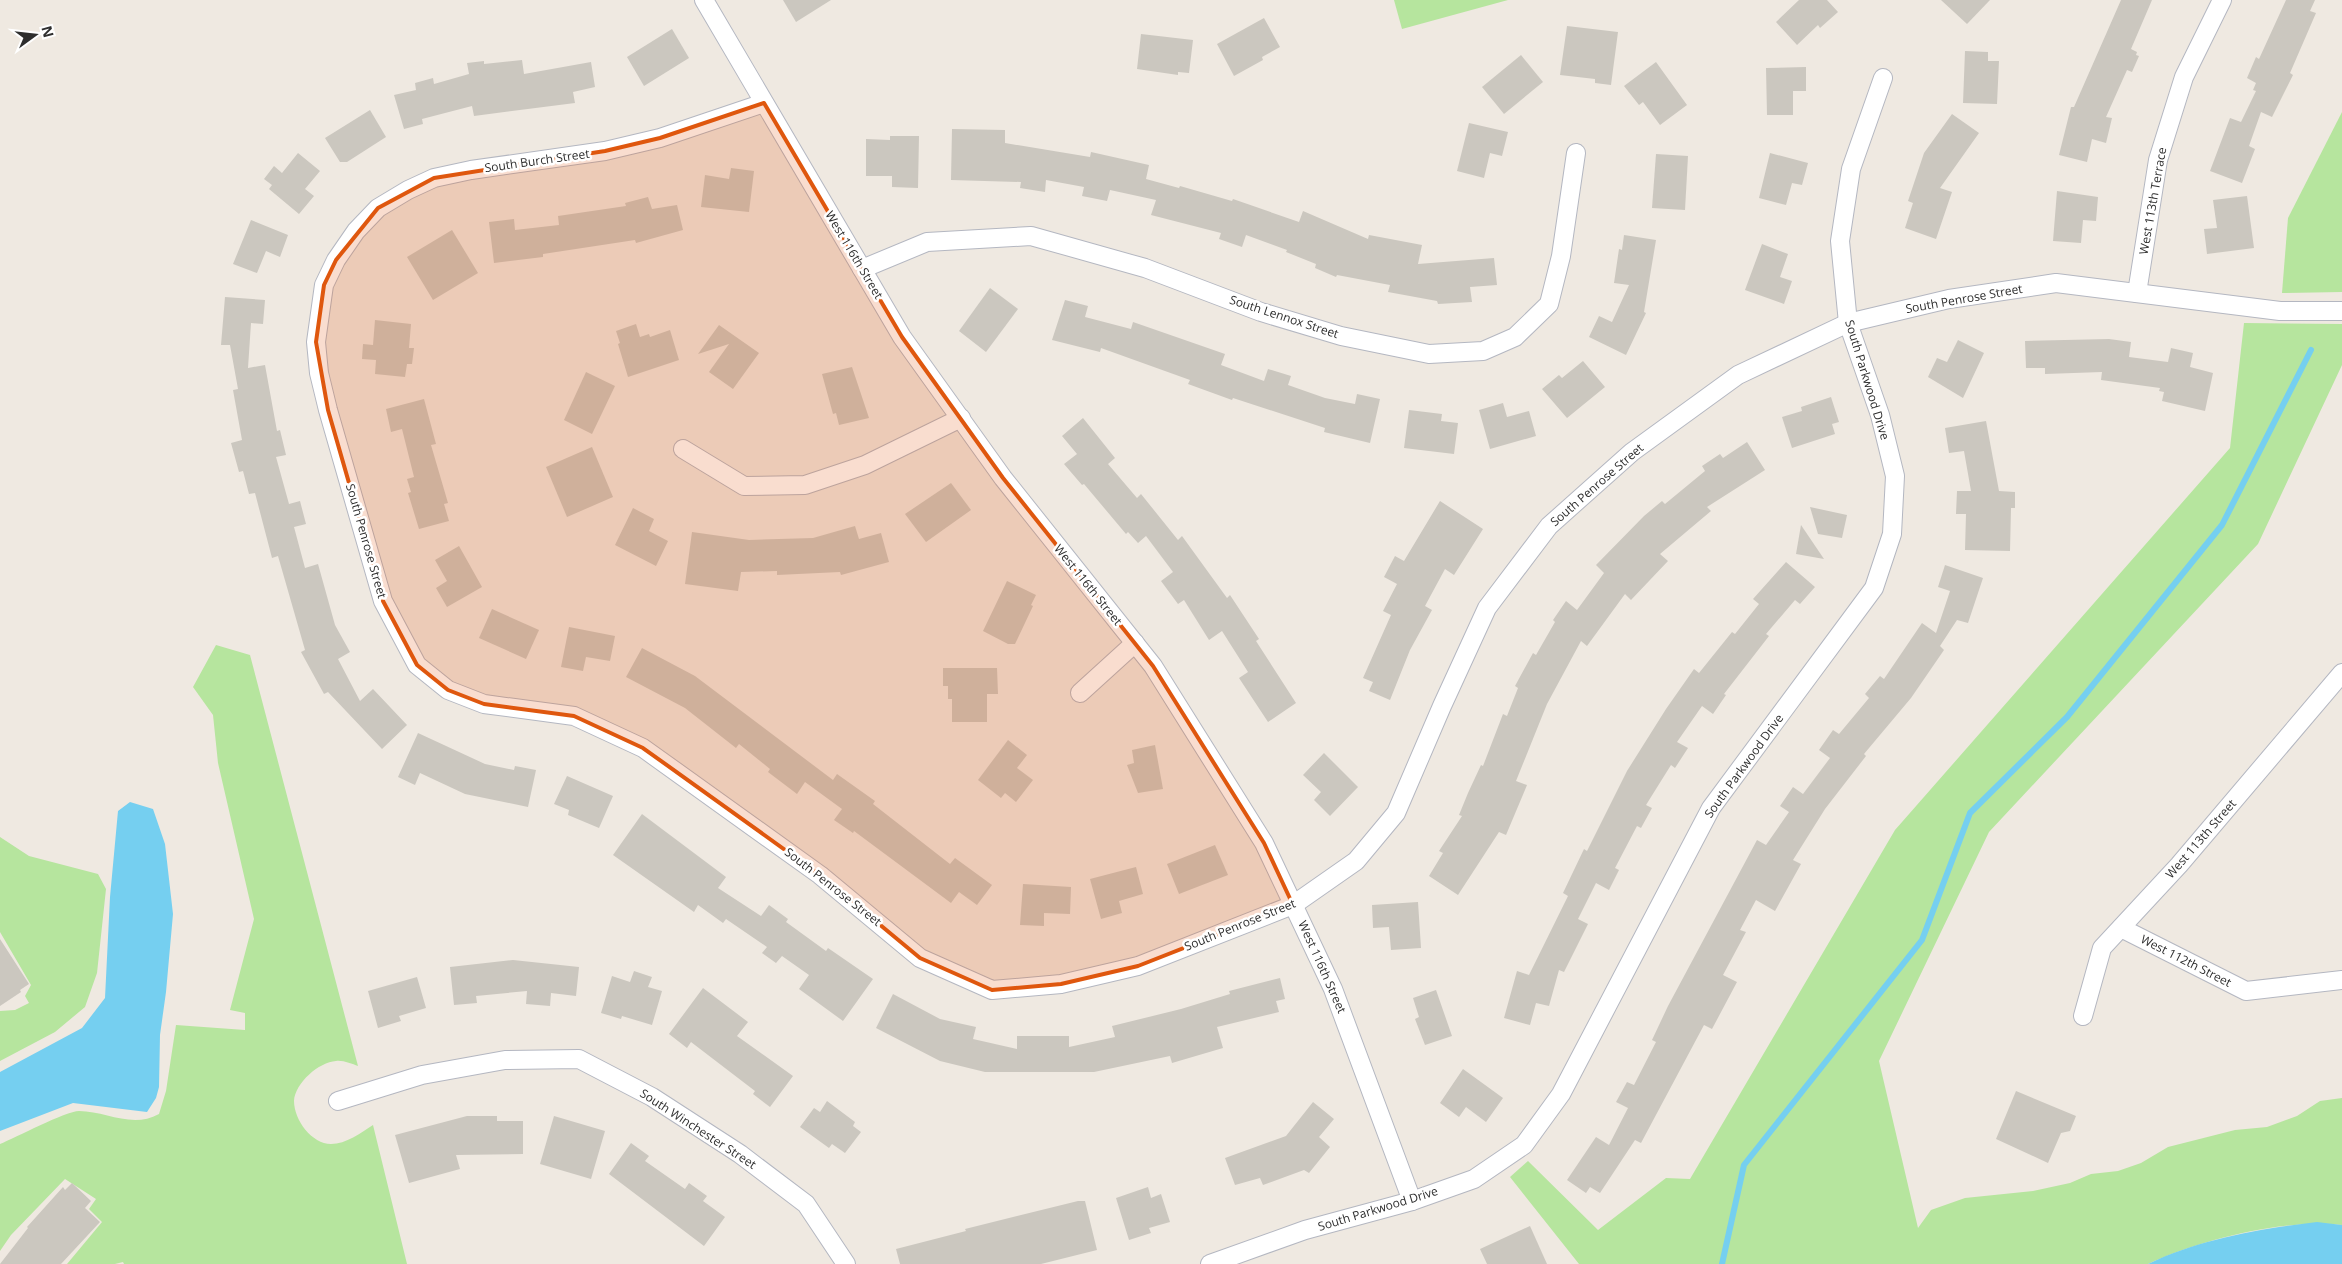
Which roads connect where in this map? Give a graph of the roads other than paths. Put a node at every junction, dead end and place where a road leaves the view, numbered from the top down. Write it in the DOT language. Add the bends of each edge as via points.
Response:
graph roads {
  1 [pos="704,0"];
  2 [pos="2222,0"];
  3 [pos="1883,78"];
  4 [pos="764,103"];
  5 [pos="1576,153"];
  6 [pos="336,260"];
  7 [pos="862,269"];
  8 [pos="2137,293"];
  9 [pos="2342,311"];
  10 [pos="1848,323"];
  11 [pos="961,418"];
  12 [pos="683,449"];
  13 [pos="1135,644"];
  14 [pos="2342,674"];
  15 [pos="1080,693"];
  16 [pos="1294,904"];
  17 [pos="2121,928"];
  18 [pos="2342,980"];
  19 [pos="2083,1016"];
  20 [pos="338,1101"];
  21 [pos="1412,1201"];
  22 [pos="846,1264"];
  23 [pos="1210,1264"];
  1 -- 4 [label="street, West 116th Street"];
  2 -- 8 [label="street, West 113th Terrace" via="2184,77 2158,160"];
  3 -- 10 [label="street, South Parkwood Drive" via="1850,169 1840,241"];
  4 -- 6 [label="street, South Burch Street" via="660,138 434,178 378,208 356,231"];
  4 -- 7 [label="street, West 116th Street"];
  5 -- 7 [label="street, South Lennox Street" via="1561,256 1549,304 1515,337 1483,351 1429,354 1341,336 1261,312 1145,268 1031,236 927,242"];
  6 -- 16 [label="street, South Penrose Street" via="324,285 316,342 328,410 383,601 417,665 448,690 484,704 574,716 643,748 820,874 920,958 992,990 1061,984 1138,966"];
  7 -- 11 [label="street, West 116th Street" via="902,336"];
  8 -- 9 [label="street, South Penrose Street" via="2280,311"];
  8 -- 10 [label="street, South Penrose Street" via="2056,283 1949,299"];
  10 -- 16 [label="street, South Penrose Street" via="1738,375 1632,452 1549,526 1487,608 1396,813 1356,861"];
  10 -- 21 [label="street, South Parkwood Drive" via="1880,415 1895,476 1892,534 1874,588 1711,808 1561,1094 1524,1145 1474,1179"];
  11 -- 12 [label="street" via="864,465 805,485 744,486"];
  11 -- 13 [label="street, West 116th Street" via="1003,478"];
  13 -- 15 [label="street"];
  13 -- 16 [label="street, West 116th Street" via="1264,843"];
  14 -- 17 [label="street, West 113th Street"];
  16 -- 21 [label="street, West 116th Street" via="1333,989"];
  17 -- 18 [label="street, West 112th Street" via="2246,991"];
  17 -- 19 [label="street, West 113th Street" via="2102,948"];
  20 -- 22 [label="street, South Winchester Street" via="422,1075 505,1060 579,1059 652,1097 740,1154 806,1204"];
  21 -- 23 [label="street, South Parkwood Drive" via="1305,1230"];
}
